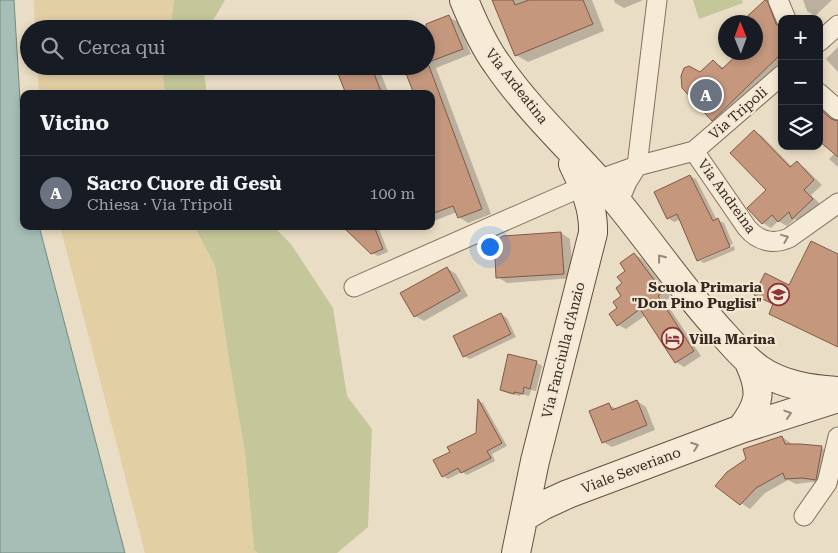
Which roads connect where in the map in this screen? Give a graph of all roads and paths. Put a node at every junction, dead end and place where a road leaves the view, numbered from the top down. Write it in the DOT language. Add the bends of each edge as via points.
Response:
graph roads {
  1 [pos="464,0"];
  2 [pos="657,0"];
  3 [pos="778,0"];
  4 [pos="784,15"];
  5 [pos="838,25"];
  6 [pos="823,38"];
  7 [pos="778,78"];
  8 [pos="823,97"];
  9 [pos="838,110"];
  10 [pos="694,151"];
  11 [pos="637,166"];
  12 [pos="591,183"];
  13 [pos="618,203"];
  14 [pos="838,203"];
  15 [pos="637,227"];
  16 [pos="591,240"];
  17 [pos="354,287"];
  18 [pos="749,362"];
  19 [pos="838,391"];
  20 [pos="838,398"];
  21 [pos="741,429"];
  22 [pos="838,436"];
  23 [pos="535,460"];
  24 [pos="568,494"];
  25 [pos="804,516"];
  26 [pos="524,517"];
  27 [pos="516,553"];
  1 -- 12 [label="main road, Via Ardeatina" via="497,65 563,143"];
  2 -- 11 [label="street"];
  3 -- 4 [label="street"];
  5 -- 6 [label="street"];
  7 -- 10 [label="street, Via Tripoli"];
  8 -- 9 [label="street"];
  10 -- 11 [label="street, Via Tripoli"];
  10 -- 14 [label="street, Via Andreina, one-way" via="747,228 762,240 774,242 788,238"];
  11 -- 12 [label="street, Via Tripoli"];
  11 -- 13 [label="street"];
  12 -- 13 [label="main road"];
  12 -- 16 [label="main road, Via Fanciulla d'Anzio"];
  12 -- 17 [label="street, Via Tripoli"];
  13 -- 15 [label="main road"];
  15 -- 16 [label="main road" via="613,224"];
  18 -- 15 [label="main road, one-way" via="704,315"];
  16 -- 23 [label="main road, Via Fanciulla d'Anzio"];
  18 -- 19 [label="main road" via="783,381"];
  18 -- 21 [label="main road" via="759,395 754,411"];
  21 -- 20 [label="main road, Viale Severiano, one-way"];
  24 -- 21 [label="main road, Viale Severiano, one-way"];
  22 -- 25 [label="street" via="827,483"];
  23 -- 24 [label="main road" via="547,479"];
  23 -- 26 [label="main road, Via Fanciulla d'Anzio"];
  24 -- 26 [label="main road, Viale Severiano"];
  26 -- 27 [label="main road, Via Fanciulla d'Anzio"];
}
